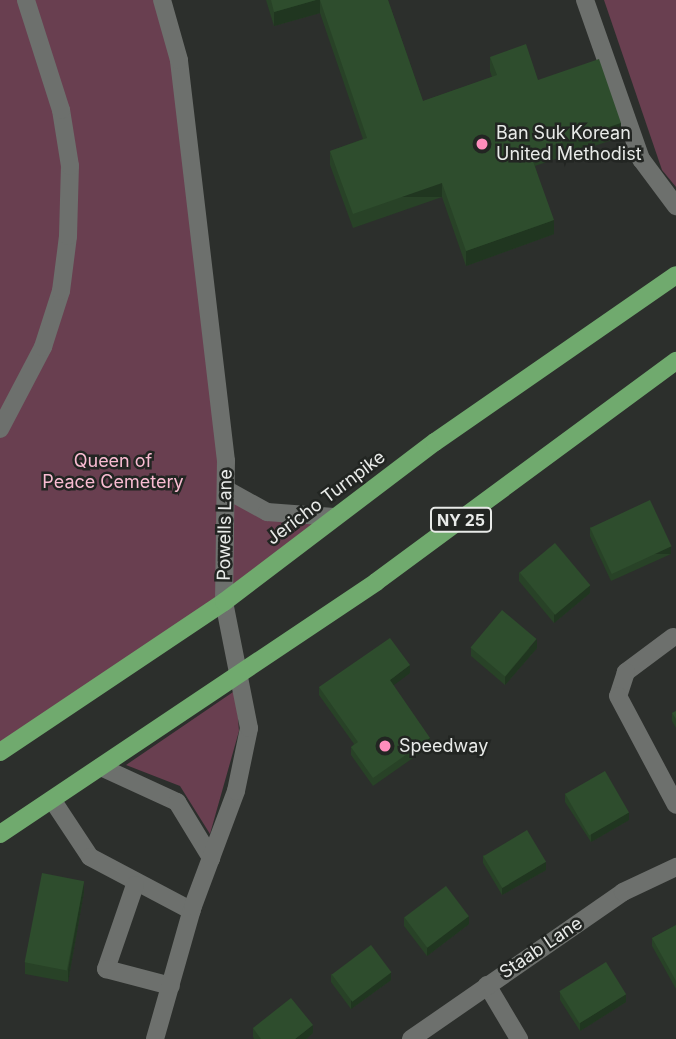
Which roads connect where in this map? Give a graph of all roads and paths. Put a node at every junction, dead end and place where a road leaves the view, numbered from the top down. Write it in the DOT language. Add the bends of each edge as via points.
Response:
graph roads {
  1 [pos="26,0"];
  2 [pos="162,0"];
  3 [pos="585,0"];
  4 [pos="676,206"];
  5 [pos="676,275"];
  6 [pos="676,361"];
  7 [pos="0,429"];
  8 [pos="227,490"];
  9 [pos="334,517"];
  10 [pos="223,602"];
  11 [pos="673,636"];
  12 [pos="242,673"];
  13 [pos="0,752"];
  14 [pos="101,767"];
  15 [pos="53,801"];
  16 [pos="676,805"];
  17 [pos="0,834"];
  18 [pos="211,858"];
  19 [pos="676,867"];
  20 [pos="135,885"];
  21 [pos="192,911"];
  22 [pos="487,985"];
  23 [pos="170,986"];
  24 [pos="155,1039"];
  25 [pos="411,1039"];
  26 [pos="519,1039"];
  1 -- 7 [label="street" via="61,110 70,166 68,236 43,348"];
  2 -- 8 [label="street, Powells Lane" via="180,60"];
  3 -- 4 [label="street" via="640,159"];
  5 -- 9 [label="main road, Jericho Turnpike"];
  6 -- 12 [label="main road, NY 25" via="376,582"];
  8 -- 9 [label="street" via="267,512"];
  8 -- 10 [label="street, Powells Lane"];
  9 -- 10 [label="main road, Jericho Turnpike"];
  10 -- 12 [label="street, Powells Lane"];
  10 -- 13 [label="main road, Jericho Turnpike"];
  11 -- 16 [label="street" via="626,672 618,696"];
  12 -- 14 [label="main road, NY 25"];
  12 -- 18 [label="street, Powells Lane" via="248,728 236,791"];
  14 -- 15 [label="main road, NY 25"];
  14 -- 18 [label="street" via="177,802"];
  15 -- 17 [label="main road, NY 25"];
  15 -- 20 [label="street" via="90,857"];
  18 -- 21 [label="street, Powells Lane"];
  19 -- 22 [label="street, Staab Lane" via="623,892"];
  20 -- 21 [label="street"];
  20 -- 23 [label="street" via="106,969"];
  21 -- 23 [label="street, Powells Lane"];
  22 -- 25 [label="street, Staab Lane"];
  22 -- 26 [label="street"];
  23 -- 24 [label="street, Powells Lane"];
}
